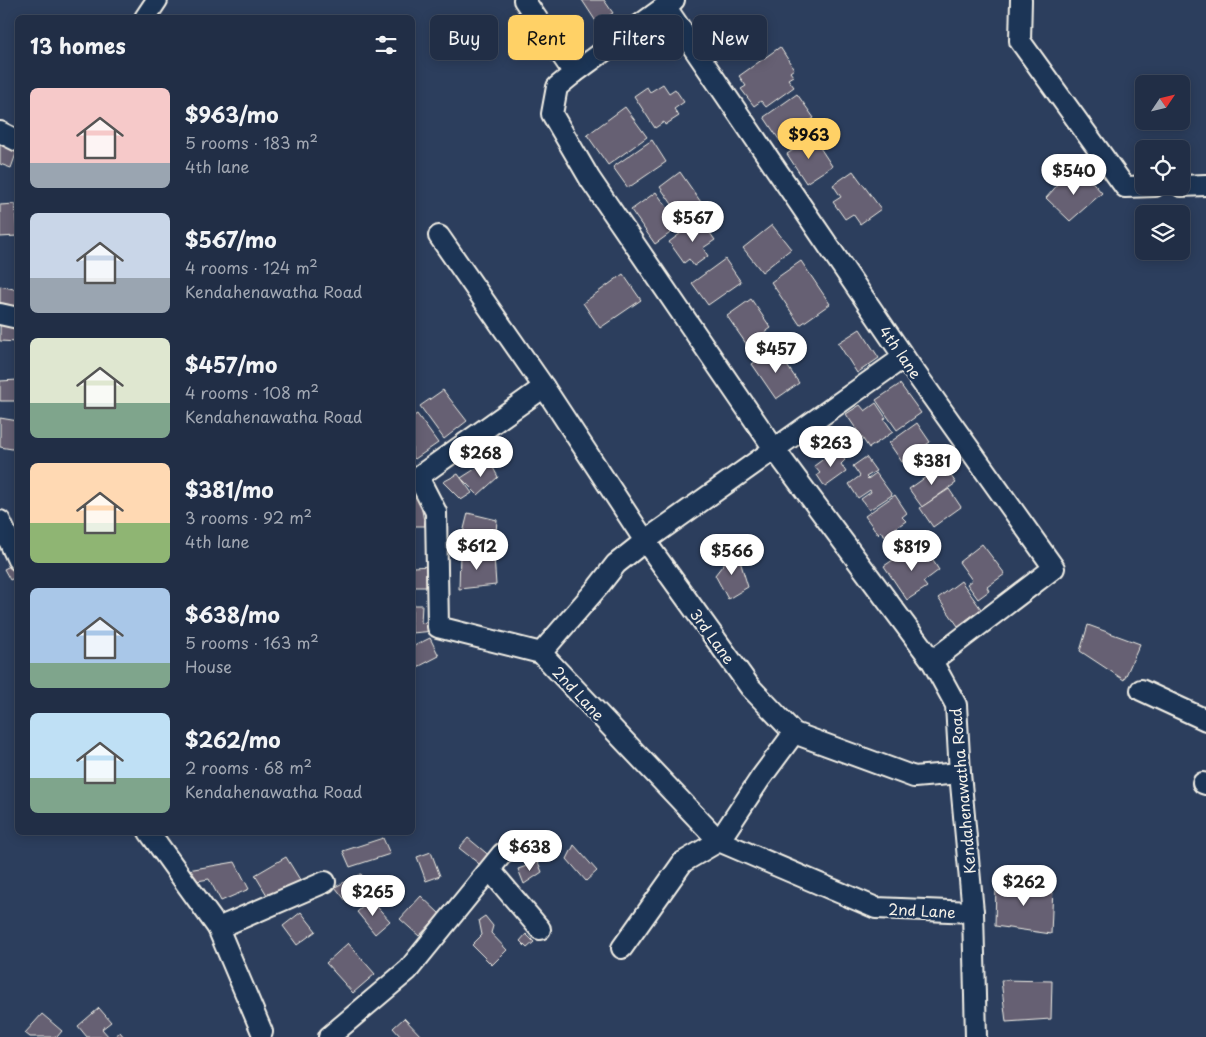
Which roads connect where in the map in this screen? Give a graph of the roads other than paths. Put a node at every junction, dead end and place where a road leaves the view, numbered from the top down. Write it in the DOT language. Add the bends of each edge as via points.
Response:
graph roads {
  1 [pos="157,0"];
  2 [pos="524,0"];
  3 [pos="1021,0"];
  4 [pos="670,3"];
  5 [pos="147,15"];
  6 [pos="574,73"];
  7 [pos="0,132"];
  8 [pos="15,140"];
  9 [pos="1206,185"];
  10 [pos="1190,186"];
  11 [pos="1135,187"];
  12 [pos="439,236"];
  13 [pos="0,314"];
  14 [pos="15,317"];
  15 [pos="904,357"];
  16 [pos="544,387"];
  17 [pos="775,450"];
  18 [pos="415,473"];
  19 [pos="0,521"];
  20 [pos="645,541"];
  21 [pos="15,554"];
  22 [pos="541,653"];
  23 [pos="932,661"];
  24 [pos="1140,690"];
  25 [pos="1206,720"];
  26 [pos="794,733"];
  27 [pos="960,773"];
  28 [pos="151,835"];
  29 [pos="719,841"];
  30 [pos="502,854"];
  31 [pos="490,870"];
  32 [pos="325,882"];
  33 [pos="973,912"];
  34 [pos="218,928"];
  35 [pos="540,929"];
  36 [pos="622,948"];
  37 [pos="260,1035"];
  38 [pos="329,1037"];
  39 [pos="976,1037"];
  1 -- 5 [label="street"];
  2 -- 6 [label="street"];
  3 -- 11 [label="street" via="1020,41 1126,187"];
  4 -- 6 [label="street, Kendahenawatha Road"];
  4 -- 15 [label="street, 4th lane"];
  6 -- 17 [label="street, Kendahenawatha Road" via="557,87 552,114 590,179"];
  7 -- 8 [label="street"];
  9 -- 10 [label="street"];
  12 -- 16 [label="street, 3rd Lane"];
  13 -- 14 [label="street"];
  15 -- 17 [label="street"];
  15 -- 23 [label="street, 4th lane" via="1054,568"];
  16 -- 18 [label="street, 2nd Lane"];
  16 -- 20 [label="street, 3rd Lane"];
  17 -- 20 [label="street"];
  17 -- 23 [label="street, Kendahenawatha Road"];
  18 -- 22 [label="street, 2nd Lane" via="436,512 438,627"];
  19 -- 21 [label="street"];
  20 -- 22 [label="street" via="616,564"];
  20 -- 26 [label="street, 3rd Lane" via="750,687"];
  22 -- 29 [label="street, 2nd Lane"];
  23 -- 27 [label="street, Kendahenawatha Road" via="956,705"];
  24 -- 25 [label="street"];
  26 -- 27 [label="street, 3rd Lane" via="914,777"];
  26 -- 29 [label="street"];
  27 -- 33 [label="street, Kendahenawatha Road"];
  28 -- 34 [label="street"];
  29 -- 33 [label="street, 2nd Lane" via="876,908"];
  29 -- 36 [label="street" via="683,862"];
  30 -- 31 [label="street"];
  31 -- 35 [label="street"];
  31 -- 38 [label="street" via="408,970"];
  32 -- 34 [label="street"];
  33 -- 39 [label="street, Kendahenawatha Road"];
  34 -- 37 [label="street"];
}
